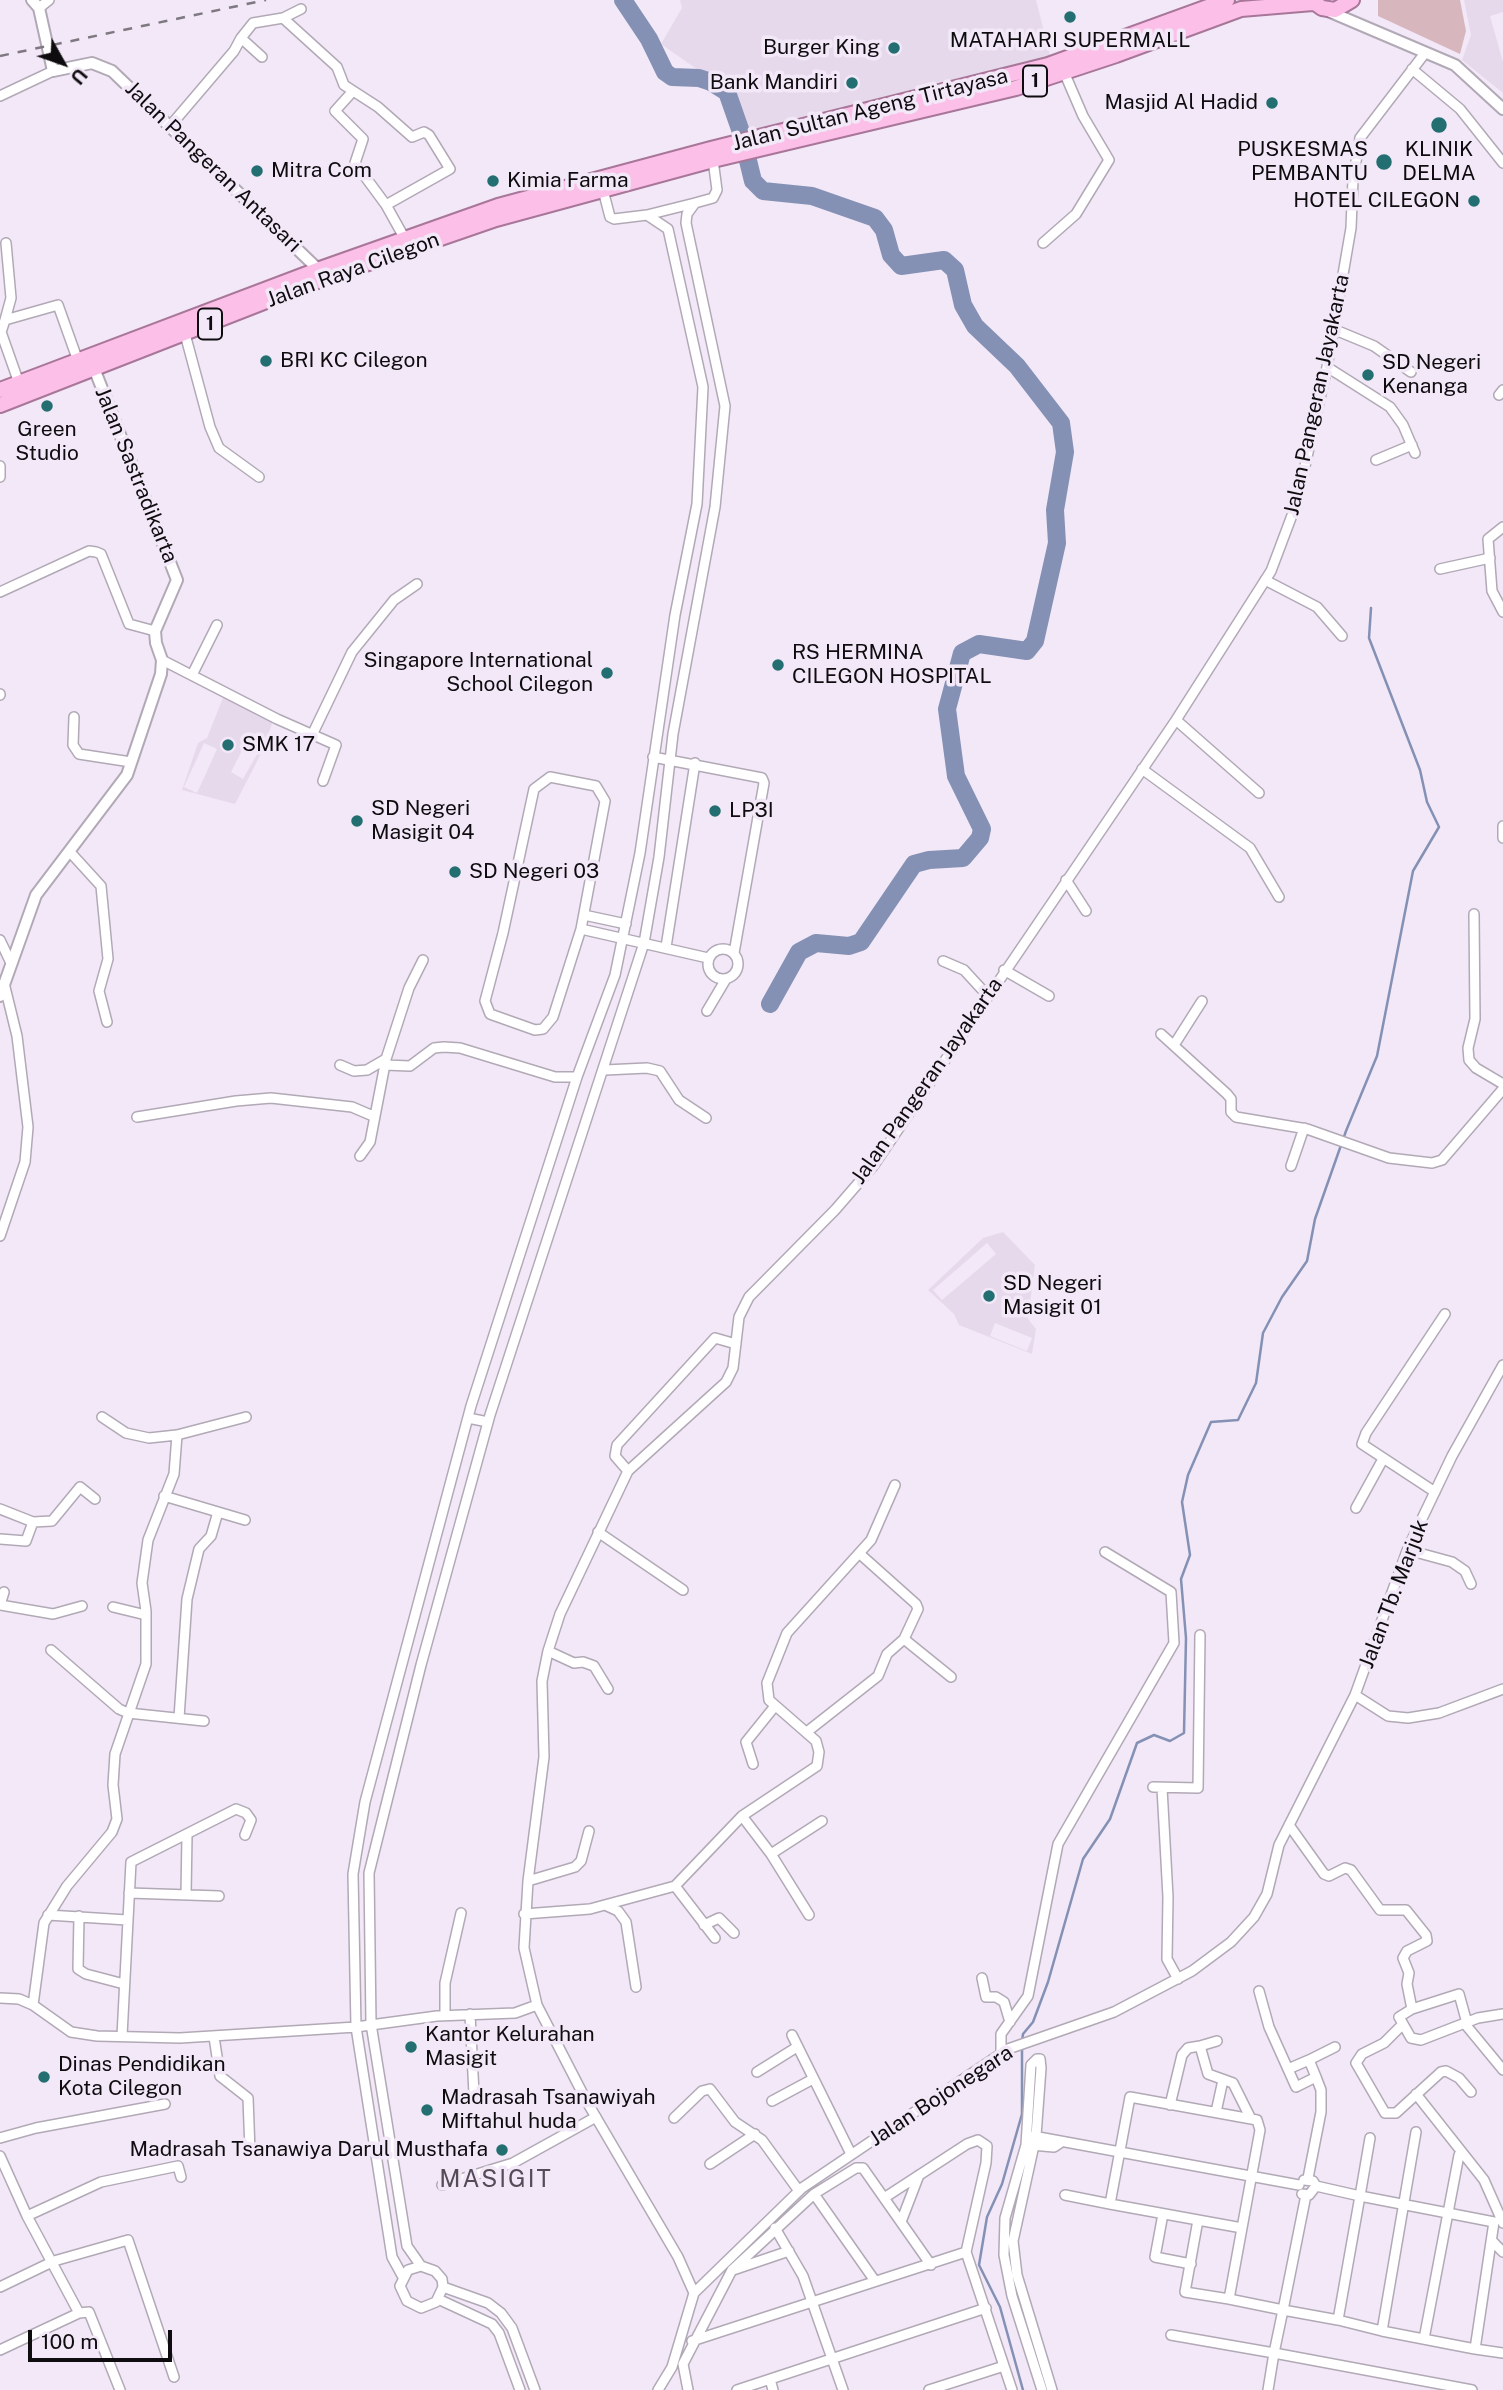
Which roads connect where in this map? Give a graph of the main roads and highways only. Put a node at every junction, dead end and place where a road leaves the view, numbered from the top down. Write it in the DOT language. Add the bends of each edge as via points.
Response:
graph roads {
  1 [pos="1227,0"];
  2 [pos="1352,0"];
  3 [pos="1316,4"];
  4 [pos="751,145"];
  5 [pos="712,154"];
  6 [pos="323,273"];
  7 [pos="87,362"];
  8 [pos="0,390"];
  9 [pos="0,405"];
  1 -- 4 [label="highway, Jalan Sultan Ageng Tirtayasa / 1" via="1048,65"];
  2 -- 3 [label="highway, 1" via="1335,10"];
  3 -- 4 [label="highway, Jalan Sultan Ageng Tirtayasa / 1" via="1241,9 1064,72 929,111"];
  4 -- 5 [label="highway, Jalan Sultan Ageng Tirtayasa / 1"];
  5 -- 6 [label="highway, Jalan Raya Cilegon / 1"];
  5 -- 6 [label="highway, Jalan Raya Cilegon / 1" via="498,206"];
  6 -- 7 [label="highway, Jalan Raya Cilegon / 1"];
  6 -- 7 [label="highway, Jalan Raya Cilegon / 1" via="185,334"];
  7 -- 8 [label="highway, Jalan Raya Cilegon / 1"];
  7 -- 9 [label="highway, Jalan Raya Cilegon / 1"];
}
